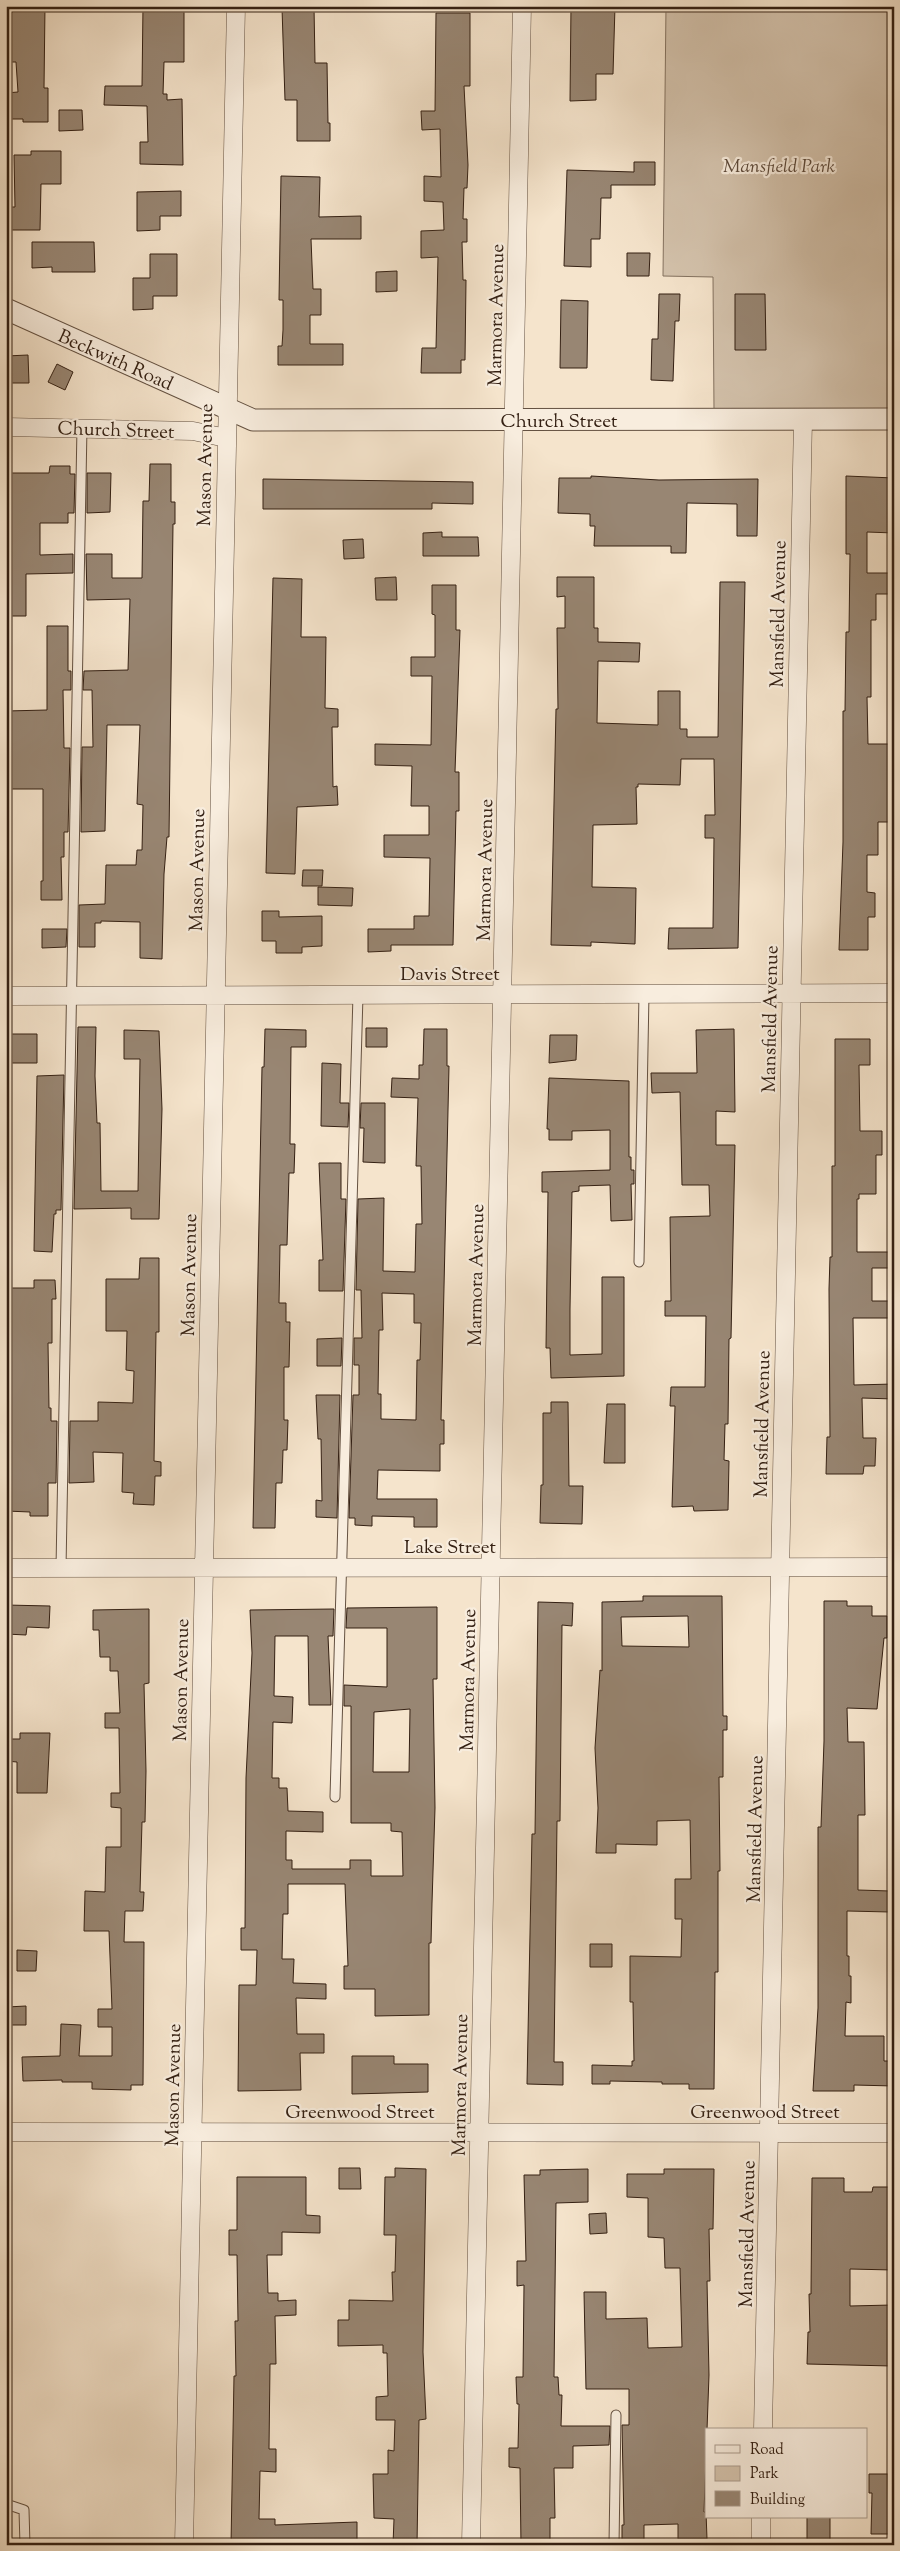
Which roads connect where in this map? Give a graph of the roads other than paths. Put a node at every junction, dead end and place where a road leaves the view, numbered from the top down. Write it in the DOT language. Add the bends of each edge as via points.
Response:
graph roads {
  1 [pos="236,6"];
  2 [pos="522,6"];
  3 [pos="6,310"];
  4 [pos="226,408"];
  5 [pos="802,419"];
  6 [pos="894,419"];
  7 [pos="514,420"];
  8 [pos="6,426"];
  9 [pos="82,427"];
  10 [pos="226,438"];
  11 [pos="791,993"];
  12 [pos="894,993"];
  13 [pos="502,994"];
  14 [pos="644,994"];
  15 [pos="215,995"];
  16 [pos="358,995"];
  17 [pos="6,996"];
  18 [pos="71,996"];
  19 [pos="638,1262"];
  20 [pos="491,1567"];
  21 [pos="780,1567"];
  22 [pos="894,1567"];
  23 [pos="6,1568"];
  24 [pos="61,1568"];
  25 [pos="203,1568"];
  26 [pos="342,1568"];
  27 [pos="335,1797"];
  28 [pos="6,2132"];
  29 [pos="192,2132"];
  30 [pos="479,2132"];
  31 [pos="769,2132"];
  32 [pos="894,2132"];
  33 [pos="616,2415"];
  34 [pos="763,2428"];
  35 [pos="6,2504"];
  36 [pos="761,2518"];
  37 [pos="25,2545"];
  38 [pos="184,2545"];
  39 [pos="471,2545"];
  40 [pos="614,2545"];
  41 [pos="761,2545"];
  1 -- 4 [label="street, Mason Avenue"];
  2 -- 7 [label="street, Marmora Avenue"];
  3 -- 4 [label="street, Beckwith Road"];
  4 -- 7 [label="street, Church Street" via="253,420"];
  4 -- 10 [label="street, Mason Avenue"];
  5 -- 6 [label="street, Church Street"];
  5 -- 7 [label="street, Church Street"];
  5 -- 11 [label="street, Mansfield Avenue"];
  7 -- 13 [label="street, Marmora Avenue"];
  8 -- 9 [label="street, Church Street"];
  9 -- 10 [label="street, Church Street" via="193,431"];
  9 -- 18 [label="lane"];
  10 -- 15 [label="street, Mason Avenue"];
  11 -- 12 [label="street, Davis Street"];
  11 -- 14 [label="street, Davis Street"];
  11 -- 21 [label="street, Mansfield Avenue"];
  13 -- 14 [label="street, Davis Street"];
  13 -- 16 [label="street, Davis Street"];
  13 -- 20 [label="street, Marmora Avenue"];
  14 -- 19 [label="lane"];
  15 -- 16 [label="street, Davis Street"];
  15 -- 18 [label="street, Davis Street"];
  15 -- 25 [label="street, Mason Avenue"];
  16 -- 26 [label="lane"];
  17 -- 18 [label="street, Davis Street"];
  18 -- 24 [label="lane"];
  20 -- 21 [label="street, Lake Street"];
  20 -- 26 [label="street, Lake Street"];
  20 -- 30 [label="street, Marmora Avenue"];
  21 -- 22 [label="street, Lake Street"];
  21 -- 31 [label="street, Mansfield Avenue"];
  23 -- 24 [label="street, Lake Street"];
  24 -- 25 [label="street, Lake Street"];
  25 -- 26 [label="street, Lake Street"];
  25 -- 29 [label="street, Mason Avenue"];
  26 -- 27 [label="lane"];
  28 -- 29 [label="street, Greenwood Street"];
  29 -- 30 [label="street, Greenwood Street"];
  29 -- 38 [label="street, Mason Avenue"];
  30 -- 31 [label="street, Greenwood Street"];
  30 -- 39 [label="street, Marmora Avenue"];
  31 -- 32 [label="street, Greenwood Street"];
  31 -- 34 [label="street, Mansfield Avenue"];
  33 -- 40 [label="lane"];
  35 -- 37 [label="lane" via="24,2510"];
  36 -- 41 [label="street"];
}
